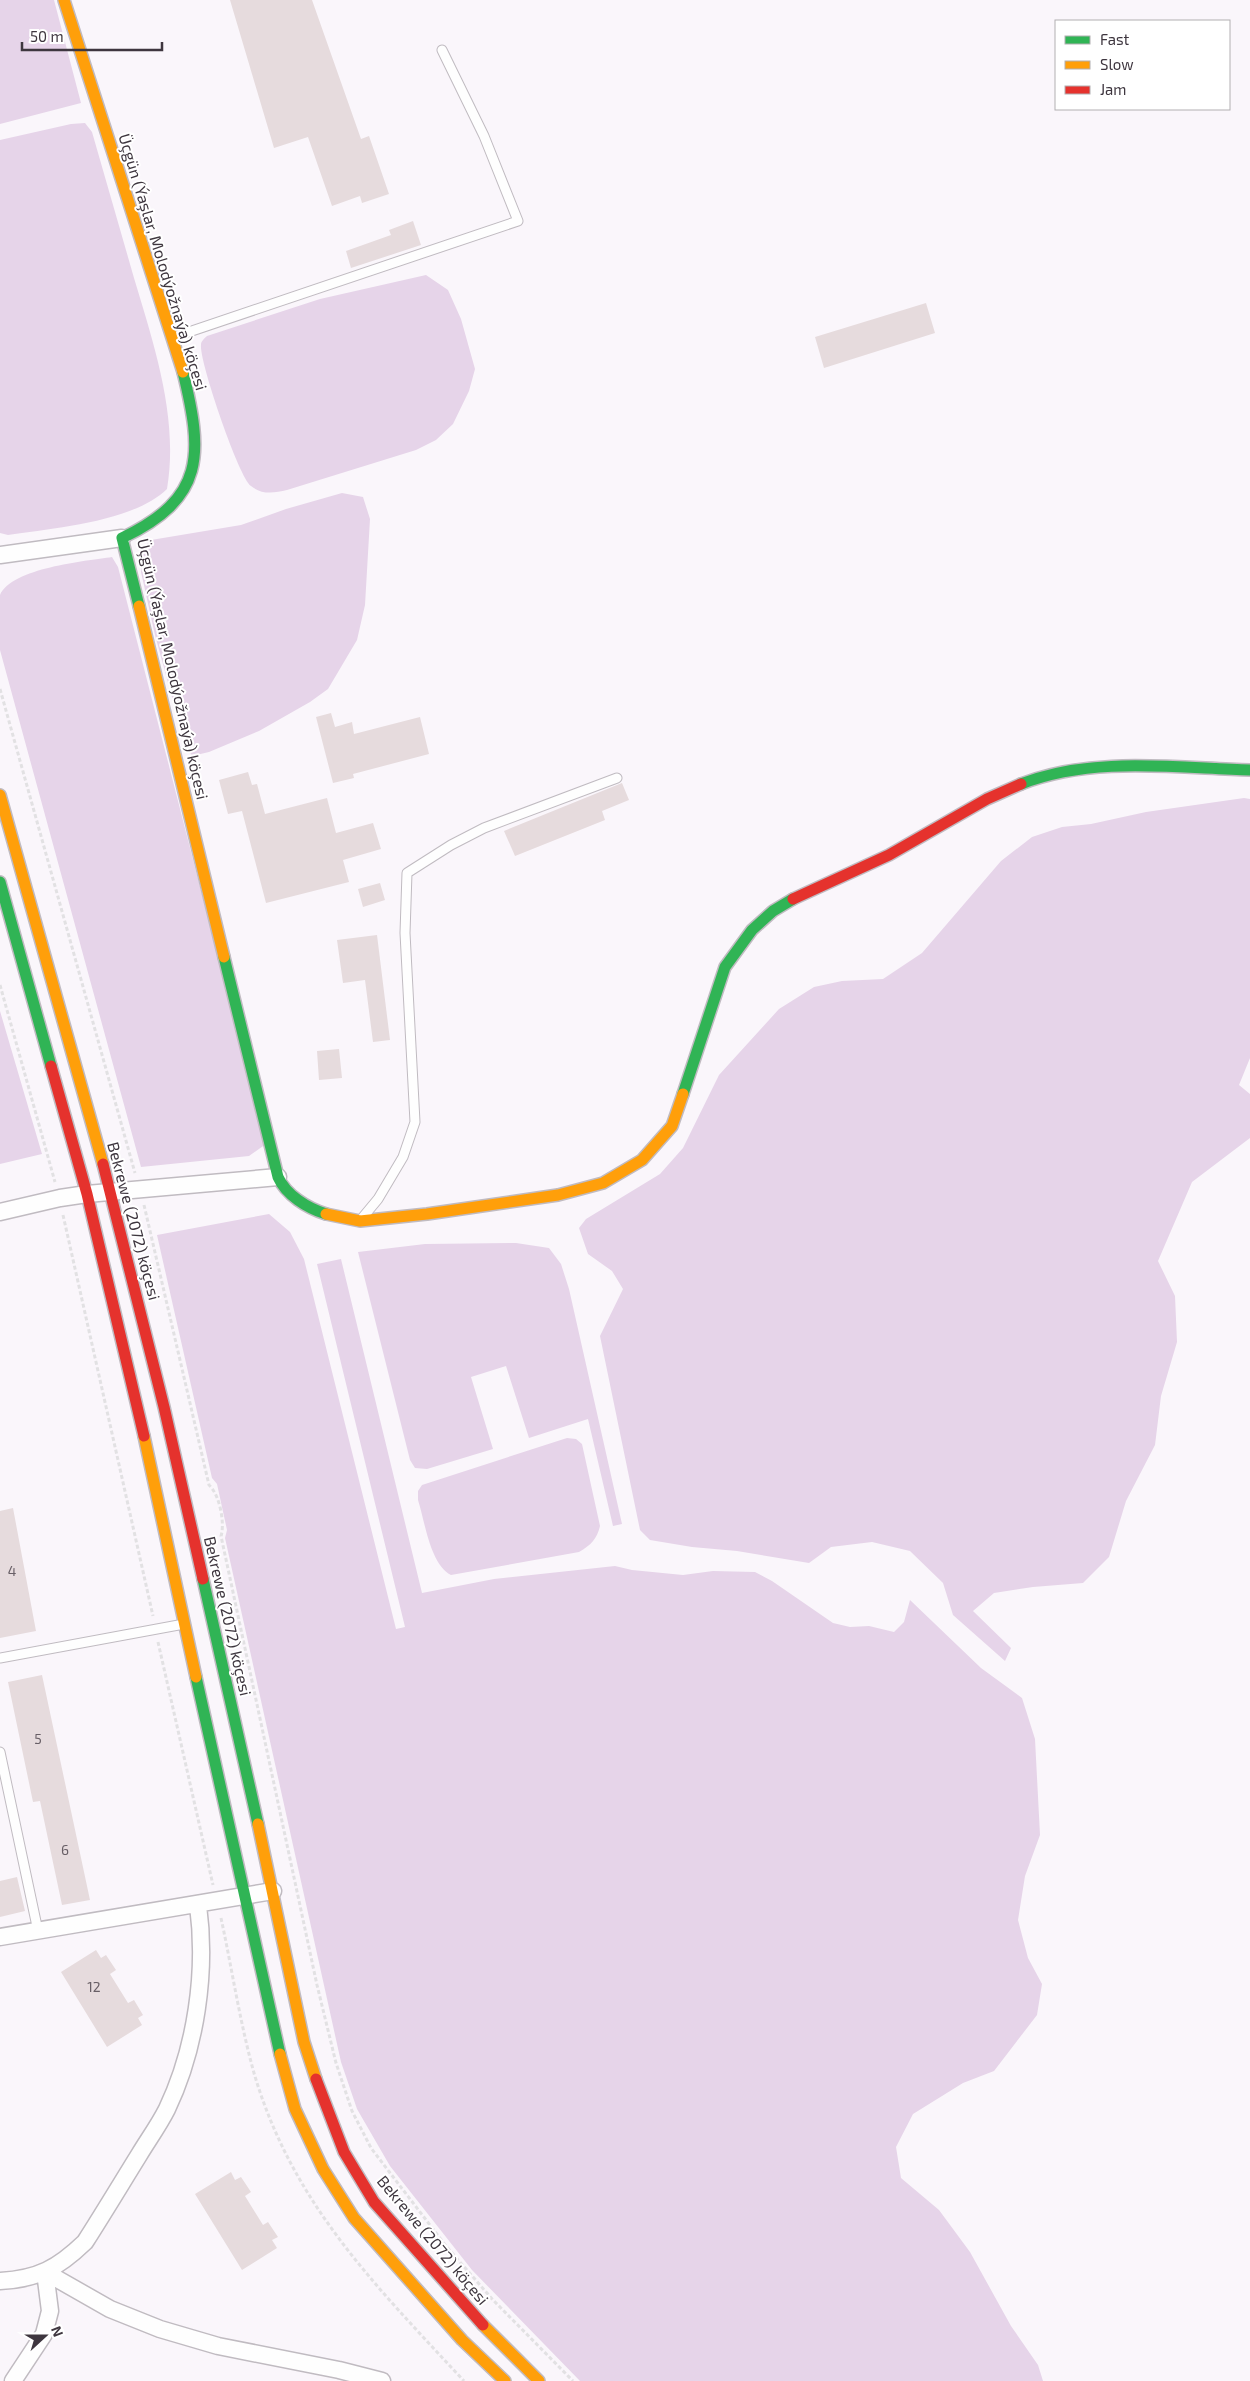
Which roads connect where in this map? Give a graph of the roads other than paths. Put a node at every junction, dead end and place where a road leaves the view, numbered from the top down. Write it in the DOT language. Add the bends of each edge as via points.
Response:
graph roads {
  1 [pos="64,0"];
  2 [pos="442,50"];
  3 [pos="171,338"];
  4 [pos="122,538"];
  5 [pos="0,555"];
  6 [pos="1250,770"];
  7 [pos="617,778"];
  8 [pos="0,795"];
  9 [pos="0,882"];
  10 [pos="278,1177"];
  11 [pos="111,1191"];
  12 [pos="87,1194"];
  13 [pos="0,1212"];
  14 [pos="360,1221"];
  15 [pos="185,1624"];
  16 [pos="0,1658"];
  17 [pos="0,1752"];
  18 [pos="273,1891"];
  19 [pos="244,1896"];
  20 [pos="198,1905"];
  21 [pos="38,1931"];
  22 [pos="0,1937"];
  23 [pos="45,2272"];
  24 [pos="0,2280"];
  25 [pos="356,2378"];
  26 [pos="13,2381"];
  27 [pos="382,2381"];
  28 [pos="504,2381"];
  29 [pos="539,2381"];
  1 -- 3 [label="main road, Üçgün (Ýaşlar, Molodýožnaýa) köçesi"];
  2 -- 3 [label="lane" via="484,136 518,221"];
  3 -- 4 [label="main road, Üçgün (Ýaşlar, Molodýožnaýa) köçesi" via="193,419 192,470 178,501 165,515"];
  4 -- 5 [label="street"];
  4 -- 10 [label="main road, Üçgün (Ýaşlar, Molodýožnaýa) köçesi"];
  6 -- 14 [label="main road" via="1081,770 1028,782 998,793 896,852 787,901 753,927 724,967 672,1126 642,1160 623,1173 604,1183 558,1195"];
  7 -- 14 [label="lane" via="484,828 407,873 405,933 415,1122 403,1156"];
  8 -- 11 [label="main road, Bekrewe (2072) köçesi"];
  9 -- 12 [label="main road"];
  10 -- 11 [label="street"];
  10 -- 14 [label="main road" via="282,1186 300,1202 319,1212"];
  11 -- 12 [label="street"];
  11 -- 18 [label="main road, Bekrewe (2072) köçesi" via="164,1407"];
  12 -- 13 [label="street"];
  12 -- 15 [label="main road"];
  15 -- 16 [label="lane"];
  15 -- 19 [label="main road"];
  17 -- 21 [label="lane"];
  18 -- 19 [label="street"];
  18 -- 29 [label="main road, Bekrewe (2072) köçesi" via="304,2042 344,2152 374,2202 494,2337"];
  19 -- 20 [label="street"];
  19 -- 28 [label="main road" via="272,2026 295,2109 324,2169 354,2218 462,2340"];
  20 -- 21 [label="street"];
  20 -- 23 [label="street" via="198,1990 190,2042 179,2080 166,2111 85,2242 67,2259"];
  21 -- 22 [label="street"];
  23 -- 24 [label="street" via="27,2278"];
  23 -- 25 [label="street" via="110,2309 160,2329"];
  23 -- 26 [label="street" via="50,2310 44,2334"];
  25 -- 27 [label="street"];
}
